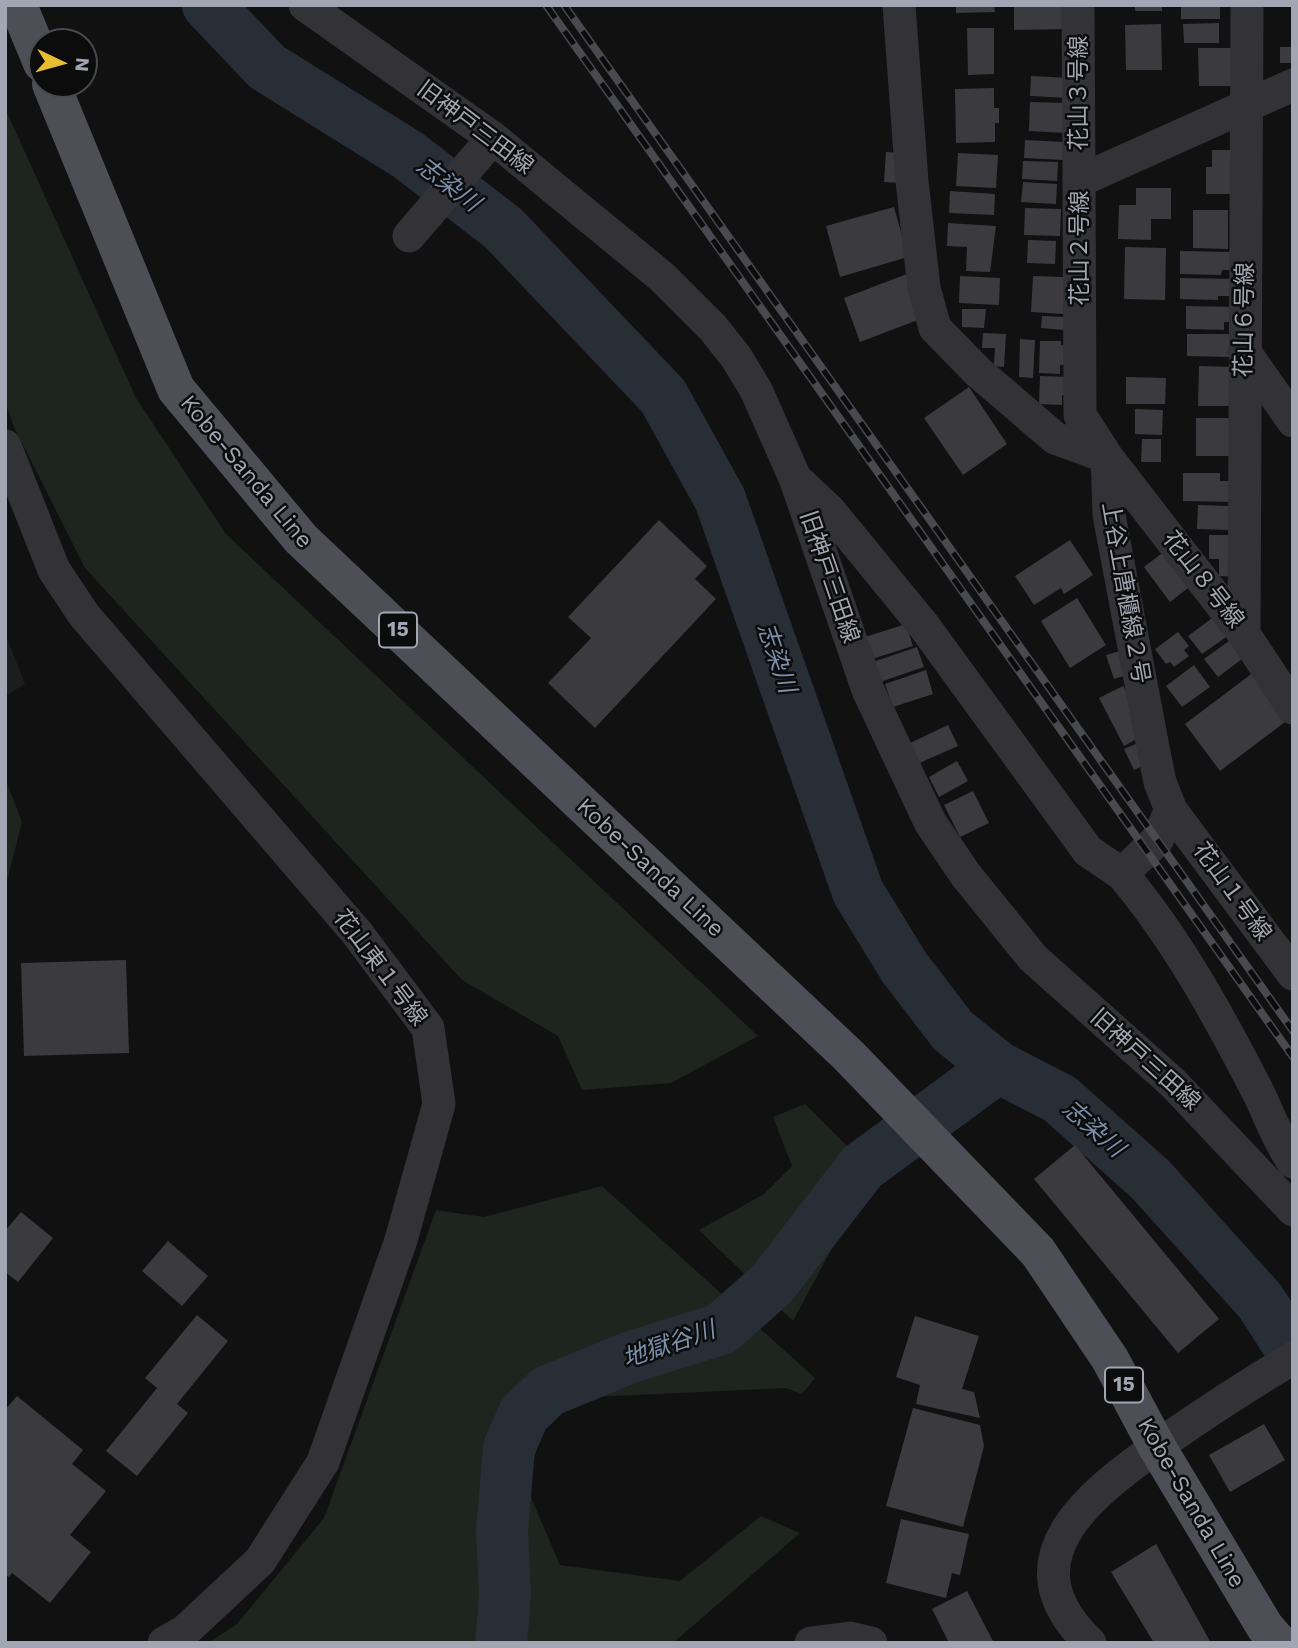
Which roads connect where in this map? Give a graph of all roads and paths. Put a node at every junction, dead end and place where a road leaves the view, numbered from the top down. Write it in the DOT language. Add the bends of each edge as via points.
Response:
graph roads {
  1 [pos="18,5"];
  2 [pos="305,5"];
  3 [pos="899,5"];
  4 [pos="1078,5"];
  5 [pos="1247,5"];
  6 [pos="28,29"];
  7 [pos="1293,85"];
  8 [pos="57,98"];
  9 [pos="1248,106"];
  10 [pos="493,138"];
  11 [pos="1079,181"];
  12 [pos="410,236"];
  13 [pos="1244,351"];
  14 [pos="1293,421"];
  15 [pos="5,446"];
  16 [pos="1107,457"];
  17 [pos="795,478"];
  18 [pos="1244,634"];
  19 [pos="1293,708"];
  20 [pos="1171,810"];
  21 [pos="1122,874"];
  22 [pos="1293,974"];
  23 [pos="1293,1162"];
  24 [pos="1293,1210"];
  25 [pos="1280,1366"];
  26 [pos="1157,1447"];
  27 [pos="164,1643"];
  28 [pos="811,1643"];
  29 [pos="872,1643"];
  30 [pos="1090,1643"];
  31 [pos="1279,1643"];
  1 -- 6 [label="main road"];
  2 -- 10 [label="street, 旧神戸三田線"];
  3 -- 16 [label="street" via="912,181 924,288 934,328 1055,438"];
  4 -- 11 [label="street, 花山３号線"];
  5 -- 9 [label="street, 花山６号線"];
  7 -- 9 [label="street, 花山２号線"];
  8 -- 26 [label="main road, Kobe-Sanda Line / 15" via="176,389 301,539 875,1083 1038,1252 1110,1359"];
  9 -- 11 [label="street, 花山２号線"];
  9 -- 13 [label="street, 花山６号線"];
  10 -- 12 [label="street"];
  10 -- 17 [label="street, 旧神戸三田線" via="662,277 713,328 755,390"];
  11 -- 16 [label="street, 花山２号線" via="1080,415"];
  13 -- 14 [label="street"];
  13 -- 18 [label="street, 花山６号線"];
  15 -- 27 [label="street, 花山東１号線" via="54,570 84,615 357,933 428,1028 439,1104 401,1240 323,1462 260,1561 185,1631"];
  16 -- 18 [label="street, 花山８号線"];
  16 -- 20 [label="street, 上谷上唐櫃線２号" via="1108,515 1160,782"];
  17 -- 21 [label="street" via="829,510 924,626 1088,851"];
  17 -- 24 [label="street, 旧神戸三田線" via="868,690 930,822 965,874 1033,958 1173,1083"];
  18 -- 19 [label="street, 花山８号線"];
  20 -- 21 [label="street" via="1157,840"];
  20 -- 22 [label="street, 花山１号線"];
  21 -- 23 [label="street" via="1158,916"];
  25 -- 26 [label="street"];
  26 -- 30 [label="street" via="1104,1485 1072,1518 1058,1545 1058,1602"];
  26 -- 31 [label="main road, Kobe-Sanda Line / 15"];
  28 -- 29 [label="street" via="850,1638"];
}
